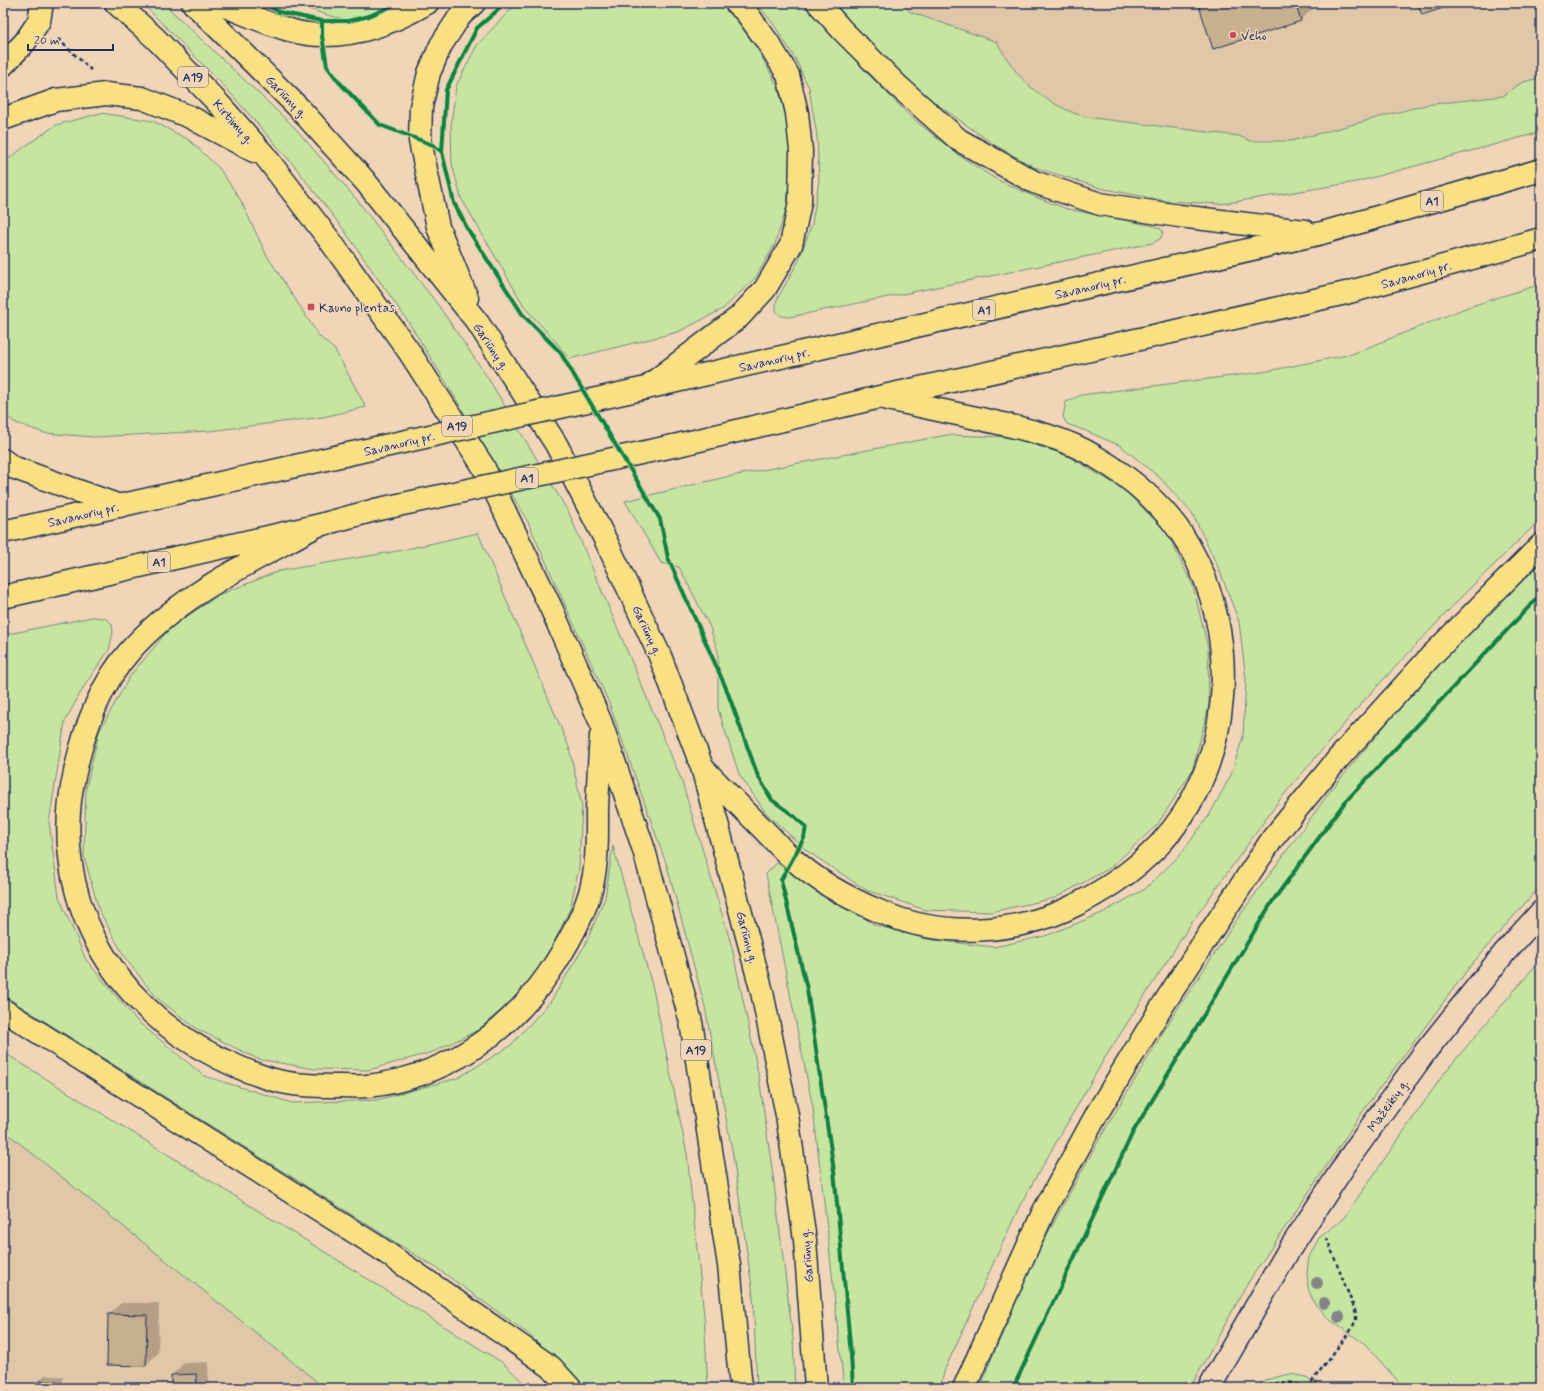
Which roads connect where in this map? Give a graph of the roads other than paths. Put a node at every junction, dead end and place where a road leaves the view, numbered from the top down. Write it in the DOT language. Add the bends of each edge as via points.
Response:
graph roads {
  1 [pos="116,3"];
  2 [pos="193,3"];
  3 [pos="217,3"];
  4 [pos="427,3"];
  5 [pos="474,3"];
  6 [pos="736,3"];
  7 [pos="818,3"];
  8 [pos="40,12"];
  9 [pos="3,65"];
  10 [pos="3,119"];
  11 [pos="265,156"];
  12 [pos="1541,170"];
  13 [pos="1322,233"];
  14 [pos="1541,239"];
  15 [pos="478,323"];
  16 [pos="646,388"];
  17 [pos="880,397"];
  18 [pos="3,460"];
  19 [pos="120,506"];
  20 [pos="316,526"];
  21 [pos="3,532"];
  22 [pos="1541,545"];
  23 [pos="3,597"];
  24 [pos="601,723"];
  25 [pos="702,767"];
  26 [pos="1541,912"];
  27 [pos="3,1010"];
  28 [pos="570,1388"];
  29 [pos="740,1388"];
  30 [pos="816,1388"];
  31 [pos="964,1388"];
  32 [pos="1209,1388"];
  1 -- 11 [label="highway, Kirtimų g. / A19" via="204,88"];
  2 -- 15 [label="highway, Gariūnų g." via="299,108 365,181"];
  3 -- 4 [label="highway" via="290,30 322,36 352,33 391,22"];
  5 -- 15 [label="highway" via="460,16 441,45 429,73 421,107 420,141 438,228"];
  6 -- 16 [label="highway" via="746,12 788,75 797,113 801,150 800,202 791,245 765,290 739,317"];
  7 -- 13 [label="highway" via="898,86 959,140 1034,182 1100,204"];
  8 -- 9 [label="highway" via="25,42"];
  10 -- 11 [label="highway" via="56,100 106,94 142,98 190,117"];
  11 -- 24 [label="highway, A19" via="331,242 408,350 483,466 552,610"];
  12 -- 13 [label="highway, Savanorių pr. / A1"];
  13 -- 16 [label="highway, Savanorių pr. / A1"];
  14 -- 17 [label="highway, Savanorių pr. / A1" via="1346,294"];
  15 -- 25 [label="highway, Gariūnų g." via="556,444 606,541 660,656"];
  16 -- 19 [label="highway, Savanorių pr. / A1, bridge"];
  17 -- 20 [label="highway, Savanorių pr. / A1, bridge" via="678,445 375,510"];
  17 -- 25 [label="highway" via="1026,429 1064,441 1095,456 1124,476 1170,519 1188,543 1202,571 1214,607 1221,646 1224,683 1220,720 1212,754 1199,786 1183,814 1160,844 1112,885 1051,916 1019,925 987,929 952,928 916,924 881,913 828,886 793,860"];
  18 -- 19 [label="highway" via="12,466"];
  19 -- 21 [label="highway, Savanorių pr. / A1"];
  20 -- 23 [label="highway, Savanorių pr. / A1"];
  20 -- 24 [label="highway" via="185,601 150,628 126,654 107,682 80,748 67,820 68,855 74,884 86,922 109,964 133,994 164,1024 201,1049 244,1070 282,1082 316,1086 368,1086 407,1078 468,1052 503,1025 540,986 573,934 589,895 596,860"];
  22 -- 31 [label="highway" via="1432,655 1337,760 1273,838 1163,1005 1099,1110 1044,1211"];
  24 -- 29 [label="highway, A19" via="644,850 691,1022 729,1265"];
  25 -- 30 [label="highway, Gariūnų g." via="762,992 787,1115 805,1240"];
  26 -- 32 [label="street, Mažeikių g." via="1424,1052 1354,1151 1287,1253"];
  27 -- 28 [label="highway" via="378,1247 551,1367"];
}
